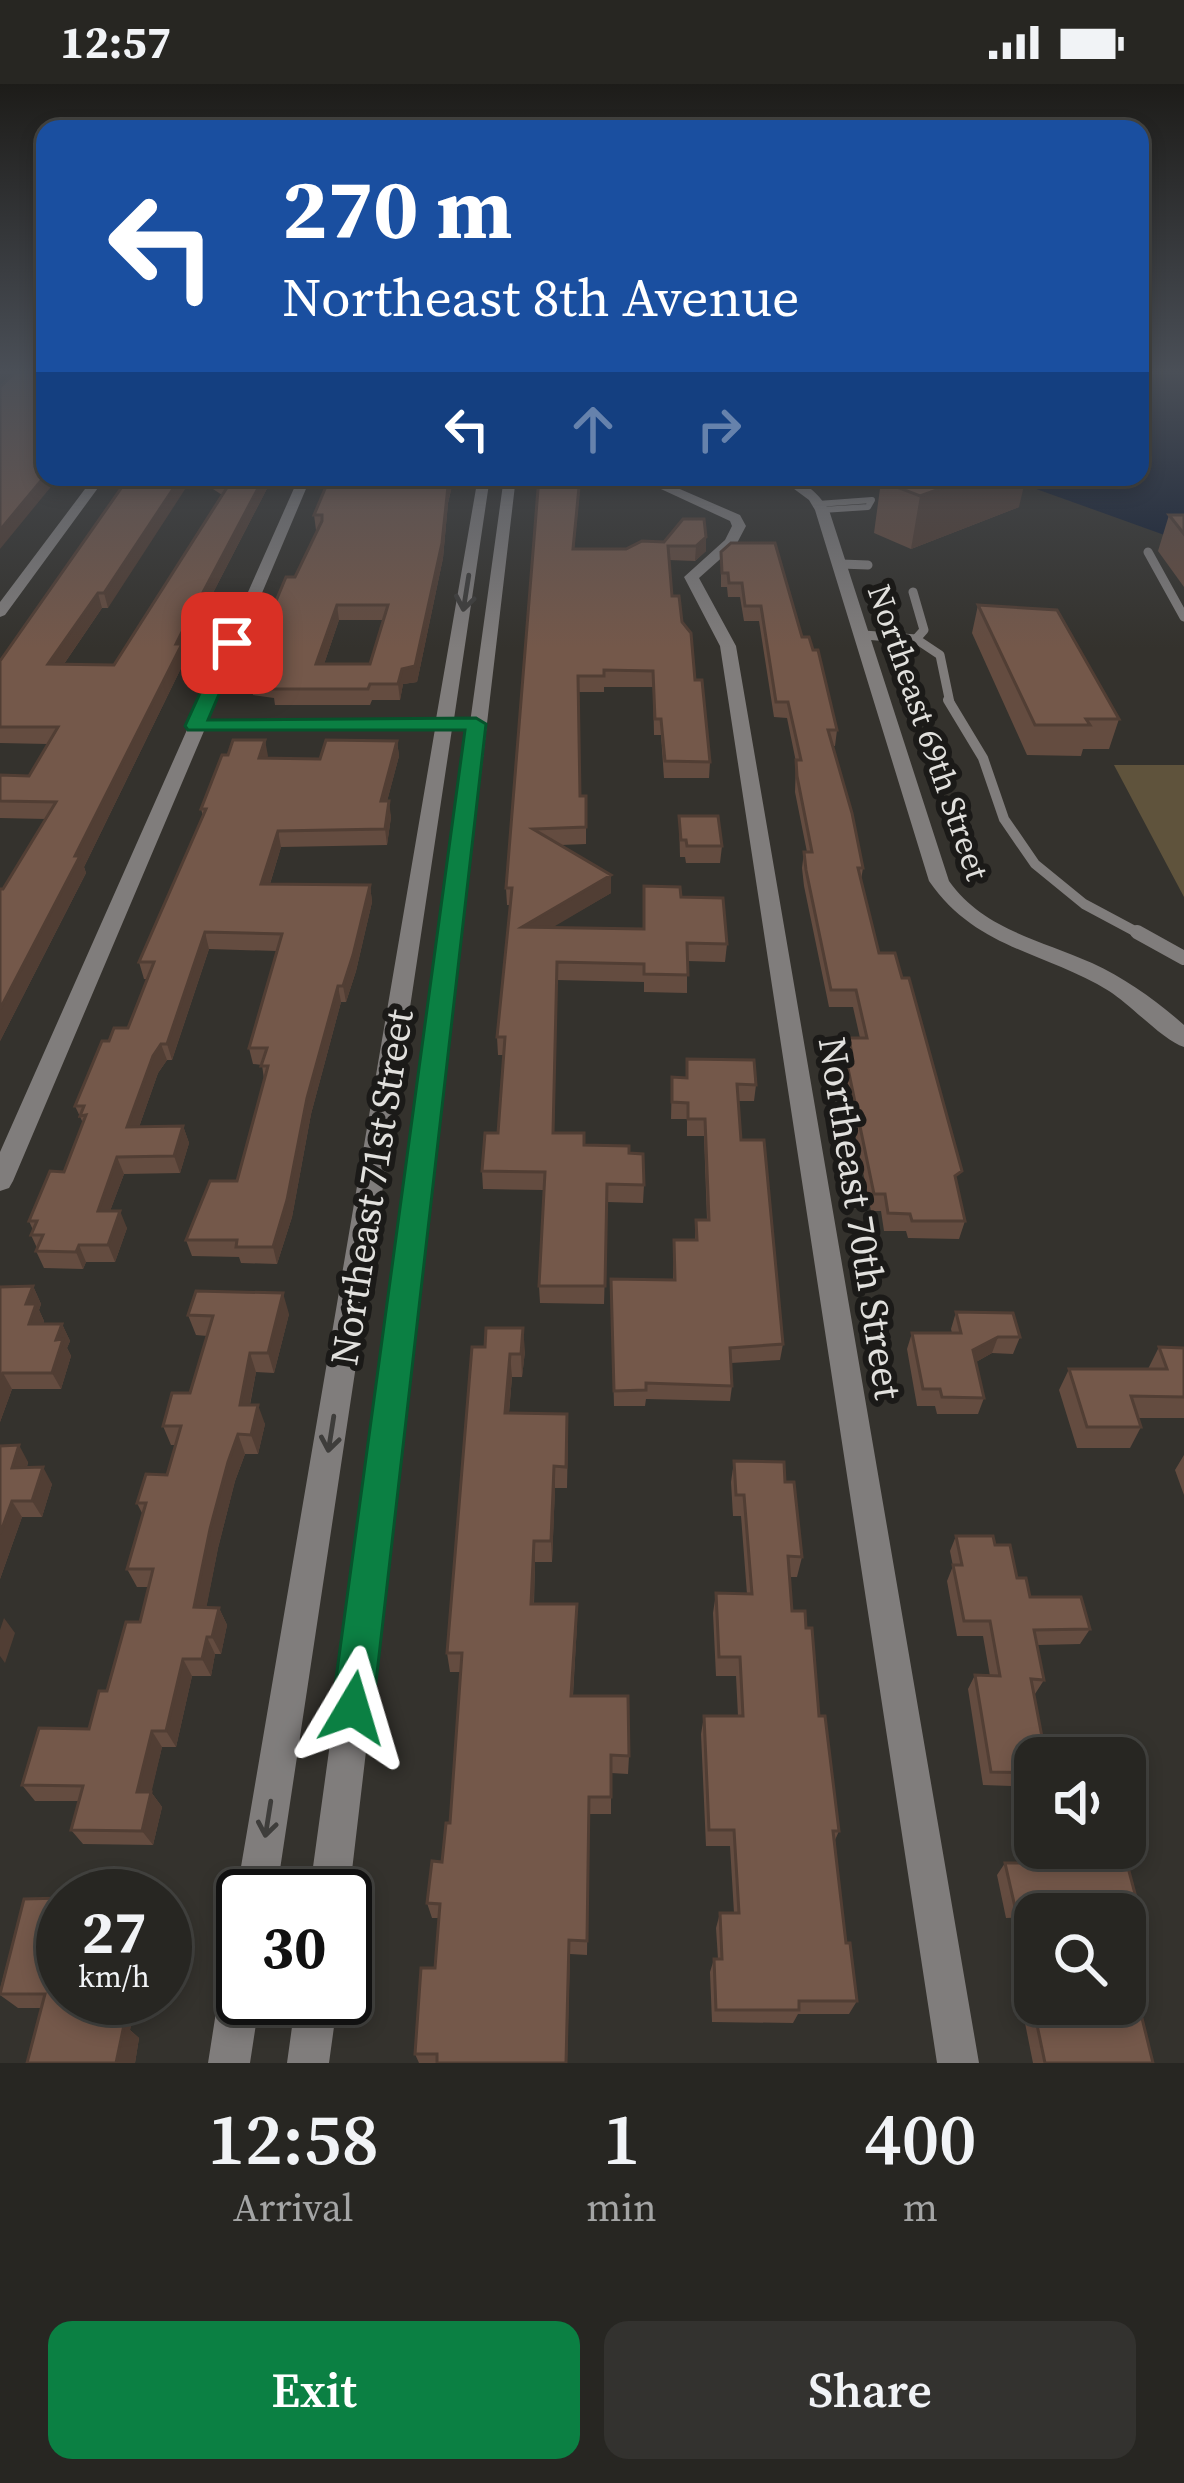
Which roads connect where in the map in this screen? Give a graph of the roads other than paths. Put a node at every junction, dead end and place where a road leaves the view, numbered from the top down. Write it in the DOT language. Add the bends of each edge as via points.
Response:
graph roads {
  1 [pos="93,486"];
  2 [pos="301,486"];
  3 [pos="483,486"];
  4 [pos="509,486"];
  5 [pos="661,486"];
  6 [pos="795,486"];
  7 [pos="876,499"];
  8 [pos="820,507"];
  9 [pos="1148,552"];
  10 [pos="841,565"];
  11 [pos="868,565"];
  12 [pos="914,592"];
  13 [pos="0,612"];
  14 [pos="1184,617"];
  15 [pos="864,635"];
  16 [pos="916,639"];
  17 [pos="446,724"];
  18 [pos="476,724"];
  19 [pos="195,726"];
  20 [pos="1184,958"];
  21 [pos="1184,1039"];
  22 [pos="0,1180"];
  23 [pos="260,1869"];
  24 [pos="332,1869"];
  25 [pos="235,2025"];
  26 [pos="313,2025"];
  27 [pos="229,2063"];
  28 [pos="308,2063"];
  29 [pos="958,2063"];
  1 -- 13 [label="street"];
  2 -- 19 [label="street"];
  3 -- 17 [label="street, Northeast 71st Street, one-way"];
  4 -- 18 [label="street, Northeast 71st Street"];
  5 -- 29 [label="street, Northeast 70th Street" via="739,526 691,577 728,646"];
  6 -- 8 [label="street"];
  7 -- 8 [label="lane" via="868,507"];
  8 -- 10 [label="street, Northeast 69th Street"];
  9 -- 14 [label="lane"];
  10 -- 11 [label="lane"];
  10 -- 15 [label="street, Northeast 69th Street"];
  12 -- 16 [label="lane" via="924,630"];
  15 -- 16 [label="lane"];
  15 -- 21 [label="street, Northeast 69th Street" via="949,898 989,932 1118,988"];
  16 -- 20 [label="lane" via="940,655 945,694 1035,864 1084,904"];
  17 -- 18 [label="street"];
  17 -- 19 [label="street"];
  17 -- 23 [label="street, Northeast 71st Street, one-way"];
  18 -- 24 [label="street, Northeast 71st Street"];
  19 -- 22 [label="street"];
  25 -- 27 [label="street"];
  26 -- 28 [label="street"];
}
